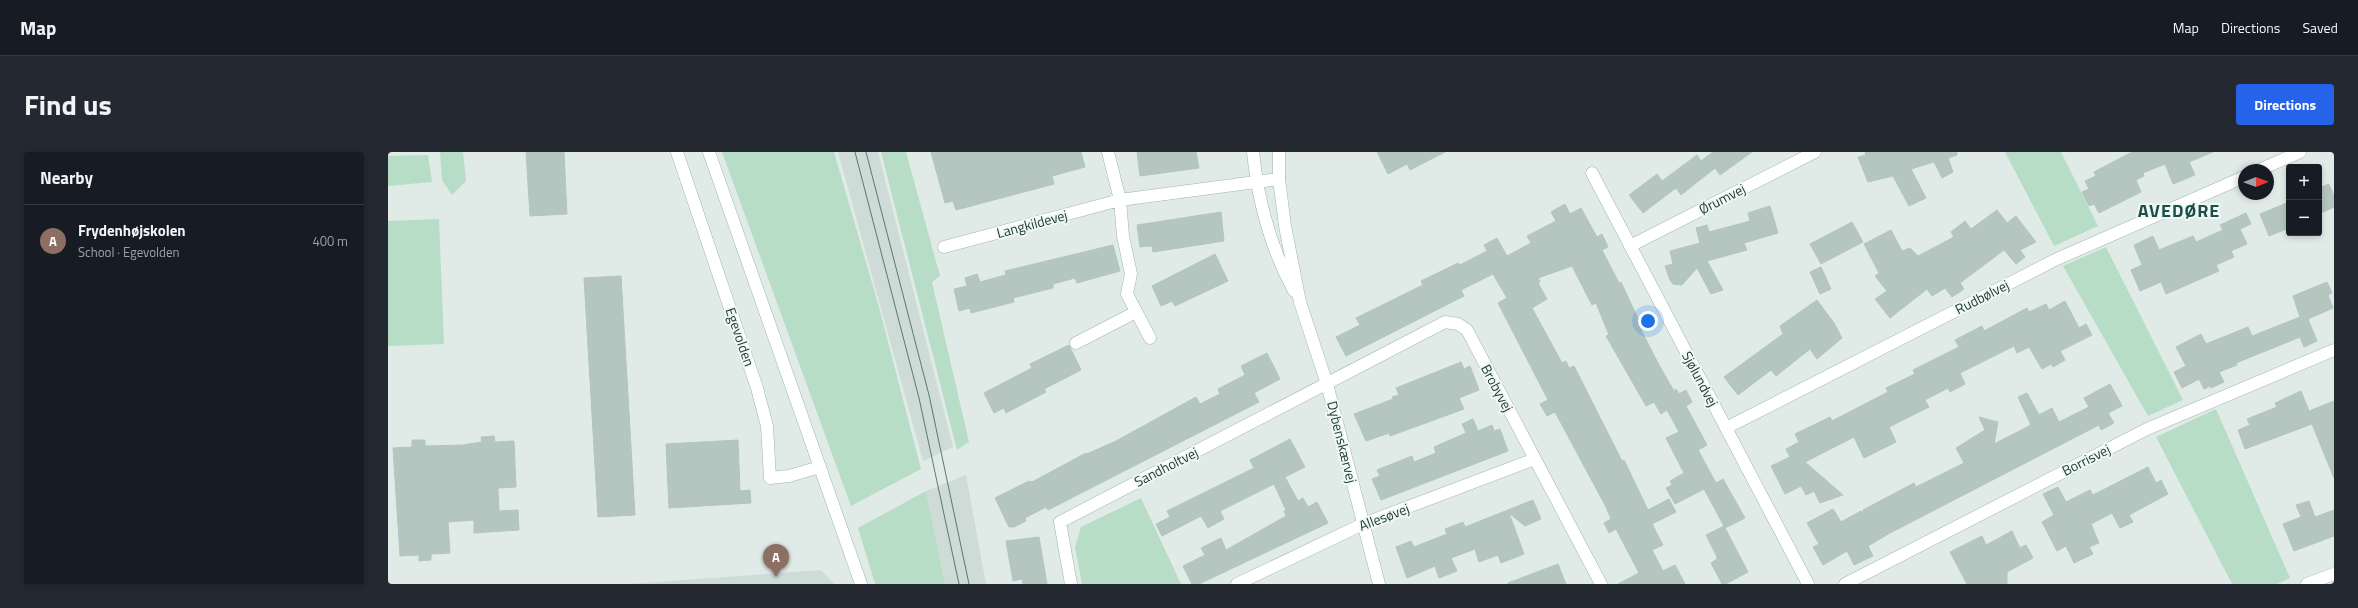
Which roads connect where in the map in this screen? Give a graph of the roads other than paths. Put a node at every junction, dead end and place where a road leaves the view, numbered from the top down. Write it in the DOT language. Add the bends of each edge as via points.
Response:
graph roads {
  1 [pos="677,152"];
  2 [pos="709,152"];
  3 [pos="1108,152"];
  4 [pos="1252,152"];
  5 [pos="1279,152"];
  6 [pos="1815,152"];
  7 [pos="2300,152"];
  8 [pos="2273,164"];
  9 [pos="1592,173"];
  10 [pos="1279,179"];
  11 [pos="2238,179"];
  12 [pos="1256,182"];
  13 [pos="1120,200"];
  14 [pos="1630,246"];
  15 [pos="944,247"];
  16 [pos="1300,302"];
  17 [pos="1136,312"];
  18 [pos="1150,338"];
  19 [pos="1076,343"];
  20 [pos="2334,350"];
  21 [pos="1327,384"];
  22 [pos="1726,428"];
  23 [pos="1535,459"];
  24 [pos="820,466"];
  25 [pos="1363,524"];
  26 [pos="2334,574"];
  27 [pos="861,584"];
  28 [pos="1071,584"];
  29 [pos="1237,584"];
  30 [pos="1379,584"];
  31 [pos="1601,584"];
  32 [pos="1808,584"];
  33 [pos="1845,584"];
  34 [pos="2307,584"];
  1 -- 24 [label="street, Egevolden" via="757,388 767,426 770,478 789,476"];
  2 -- 24 [label="street"];
  3 -- 13 [label="street"];
  4 -- 12 [label="street, Dybenskærvej"];
  5 -- 10 [label="street, Dybenskærvej"];
  6 -- 14 [label="street, Ørumvej"];
  7 -- 8 [label="street"];
  9 -- 14 [label="street, Sjølundvej"];
  10 -- 12 [label="street, Langkildevej"];
  10 -- 16 [label="street, Dybenskærvej"];
  11 -- 22 [label="street, Rudbølvej" via="2057,258"];
  12 -- 13 [label="street, Langkildevej"];
  12 -- 16 [label="street, Dybenskærvej" via="1277,259"];
  13 -- 15 [label="street, Langkildevej"];
  13 -- 17 [label="street" via="1131,274 1127,294"];
  14 -- 22 [label="street, Sjølundvej"];
  16 -- 21 [label="street, Dybenskærvej"];
  17 -- 18 [label="street"];
  17 -- 19 [label="street"];
  20 -- 33 [label="street, Borrisvej" via="2147,429"];
  21 -- 23 [label="street, Brobyvej" via="1445,322 1458,324 1467,330"];
  21 -- 25 [label="street, Dybenskærvej"];
  21 -- 28 [label="street, Sandholtvej" via="1060,522"];
  22 -- 32 [label="street, Sjølundvej"];
  23 -- 25 [label="street, Allesøvej"];
  23 -- 31 [label="street, Brobyvej"];
  24 -- 27 [label="street"];
  25 -- 29 [label="street, Allesøvej"];
  25 -- 30 [label="street, Dybenskærvej"];
  26 -- 34 [label="street"];
}
